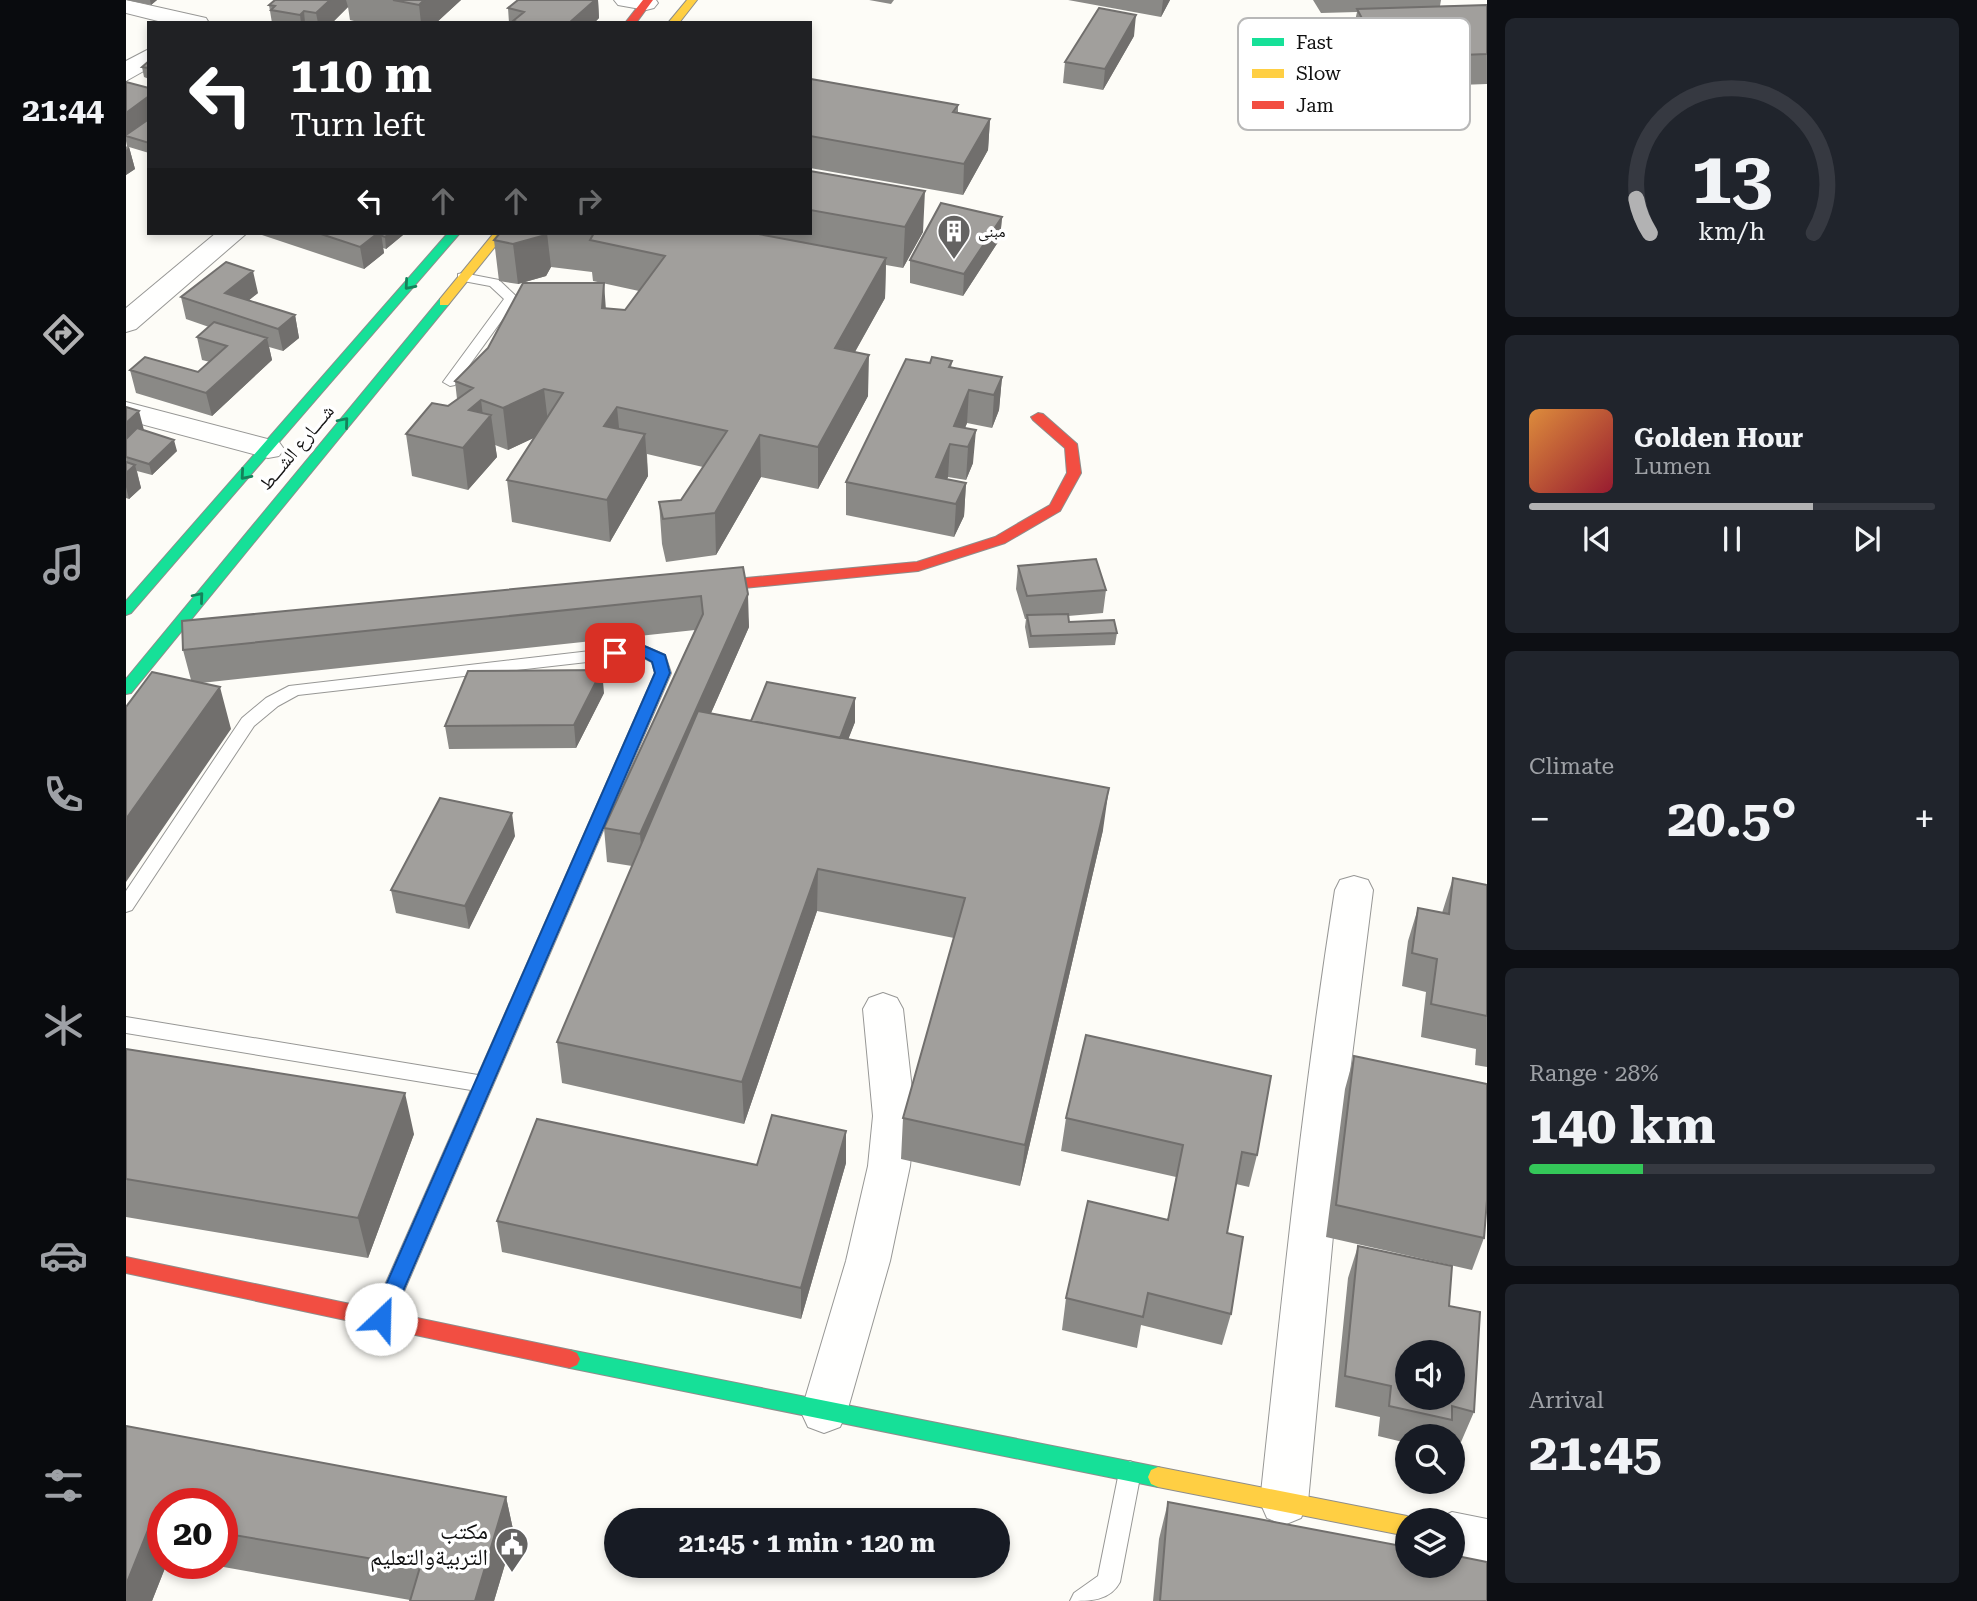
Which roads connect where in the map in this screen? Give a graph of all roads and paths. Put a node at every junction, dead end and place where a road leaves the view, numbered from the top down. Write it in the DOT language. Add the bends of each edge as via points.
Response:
graph roads {
  1 [pos="692,0"];
  2 [pos="640,1"];
  3 [pos="126,6"];
  4 [pos="198,19"];
  5 [pos="631,21"];
  6 [pos="675,21"];
  7 [pos="147,57"];
  8 [pos="126,73"];
  9 [pos="231,235"];
  10 [pos="452,235"];
  11 [pos="498,235"];
  12 [pos="463,277"];
  13 [pos="126,323"];
  14 [pos="450,382"];
  15 [pos="126,411"];
  16 [pos="1038,417"];
  17 [pos="268,449"];
  18 [pos="671,590"];
  19 [pos="126,610"];
  20 [pos="192,637"];
  21 [pos="165,639"];
  22 [pos="126,689"];
  23 [pos="1354,890"];
  24 [pos="126,905"];
  25 [pos="883,1009"];
  26 [pos="126,1025"];
  27 [pos="484,1084"];
  28 [pos="126,1265"];
  29 [pos="381,1319"];
  30 [pos="824,1412"];
  31 [pos="1130,1472"];
  32 [pos="1284,1502"];
  33 [pos="1395,1524"];
  34 [pos="1465,1538"];
  35 [pos="1487,1542"];
  36 [pos="1082,1601"];
  1 -- 6 [label="main road"];
  2 -- 5 [label="main road"];
  3 -- 4 [label="street"];
  7 -- 8 [label="street"];
  9 -- 13 [label="street"];
  10 -- 17 [label="main road, شــــارع الشـــط, one-way"];
  11 -- 12 [label="main road, شــــارع الشـــط"];
  12 -- 14 [label="lane" via="494,283 511,298"];
  21 -- 12 [label="main road, شــــارع الشـــط, one-way"];
  15 -- 17 [label="street"];
  16 -- 18 [label="main road" via="1072,447 1074,473 1055,508 1000,540 918,566"];
  17 -- 19 [label="main road, شــــارع الشـــط, one-way"];
  20 -- 21 [label="main road"];
  21 -- 22 [label="main road, شــــارع الشـــط"];
  23 -- 32 [label="street" via="1316,1178"];
  24 -- 27 [label="lane" via="248,722 295,690 642,650 659,659 663,673"];
  25 -- 30 [label="street" via="894,1116 889,1166 868,1261"];
  26 -- 27 [label="lane"];
  27 -- 29 [label="lane"];
  28 -- 29 [label="main road"];
  29 -- 30 [label="main road"];
  30 -- 31 [label="main road"];
  31 -- 32 [label="main road"];
  31 -- 36 [label="lane" via="1108,1583"];
  32 -- 33 [label="main road"];
  34 -- 35 [label="street"];
}
